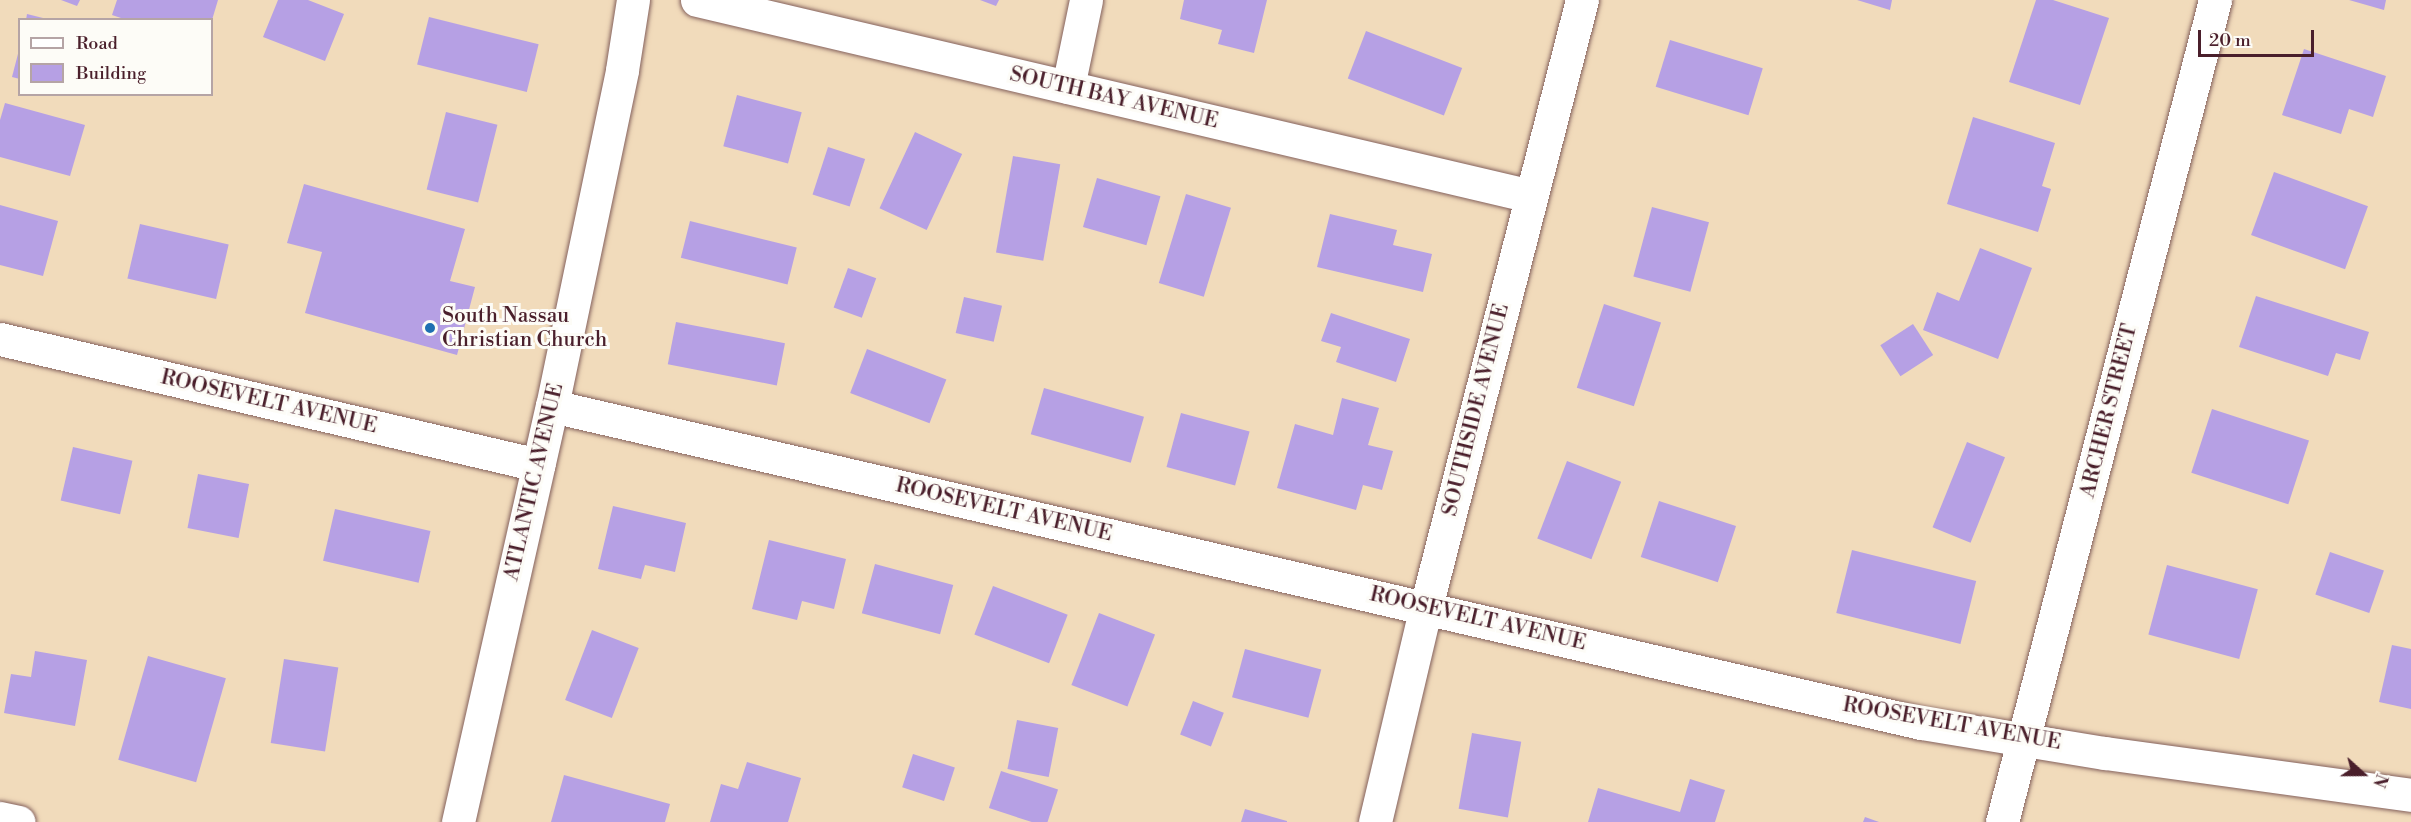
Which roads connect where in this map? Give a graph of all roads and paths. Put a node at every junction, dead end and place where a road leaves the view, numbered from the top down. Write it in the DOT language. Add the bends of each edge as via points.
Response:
graph roads {
  1 [pos="633,0"];
  2 [pos="697,0"];
  3 [pos="1086,0"];
  4 [pos="1582,0"];
  5 [pos="2215,0"];
  6 [pos="1068,87"];
  7 [pos="1531,196"];
  8 [pos="0,339"];
  9 [pos="552,406"];
  10 [pos="538,465"];
  11 [pos="1426,607"];
  12 [pos="2025,737"];
  13 [pos="2411,795"];
  14 [pos="0,818"];
  15 [pos="19,822"];
  16 [pos="458,822"];
  17 [pos="1375,822"];
  18 [pos="2002,822"];
  1 -- 9 [label="street, ATLANTIC AVENUE"];
  2 -- 6 [label="street, SOUTH BAY AVENUE"];
  3 -- 6 [label="street"];
  4 -- 7 [label="street, SOUTHSIDE AVENUE"];
  5 -- 12 [label="street, ARCHER STREET"];
  6 -- 7 [label="street, SOUTH BAY AVENUE"];
  7 -- 11 [label="street, SOUTHSIDE AVENUE"];
  8 -- 10 [label="street, ROOSEVELT AVENUE"];
  9 -- 10 [label="street, ATLANTIC AVENUE"];
  9 -- 11 [label="street, ROOSEVELT AVENUE"];
  10 -- 16 [label="street, ATLANTIC AVENUE"];
  11 -- 12 [label="street, ROOSEVELT AVENUE" via="1921,723"];
  11 -- 17 [label="street, SOUTHSIDE AVENUE"];
  12 -- 13 [label="street, ROOSEVELT AVENUE" via="2105,753"];
  12 -- 18 [label="street, ARCHER STREET"];
  14 -- 15 [label="street"];
}
